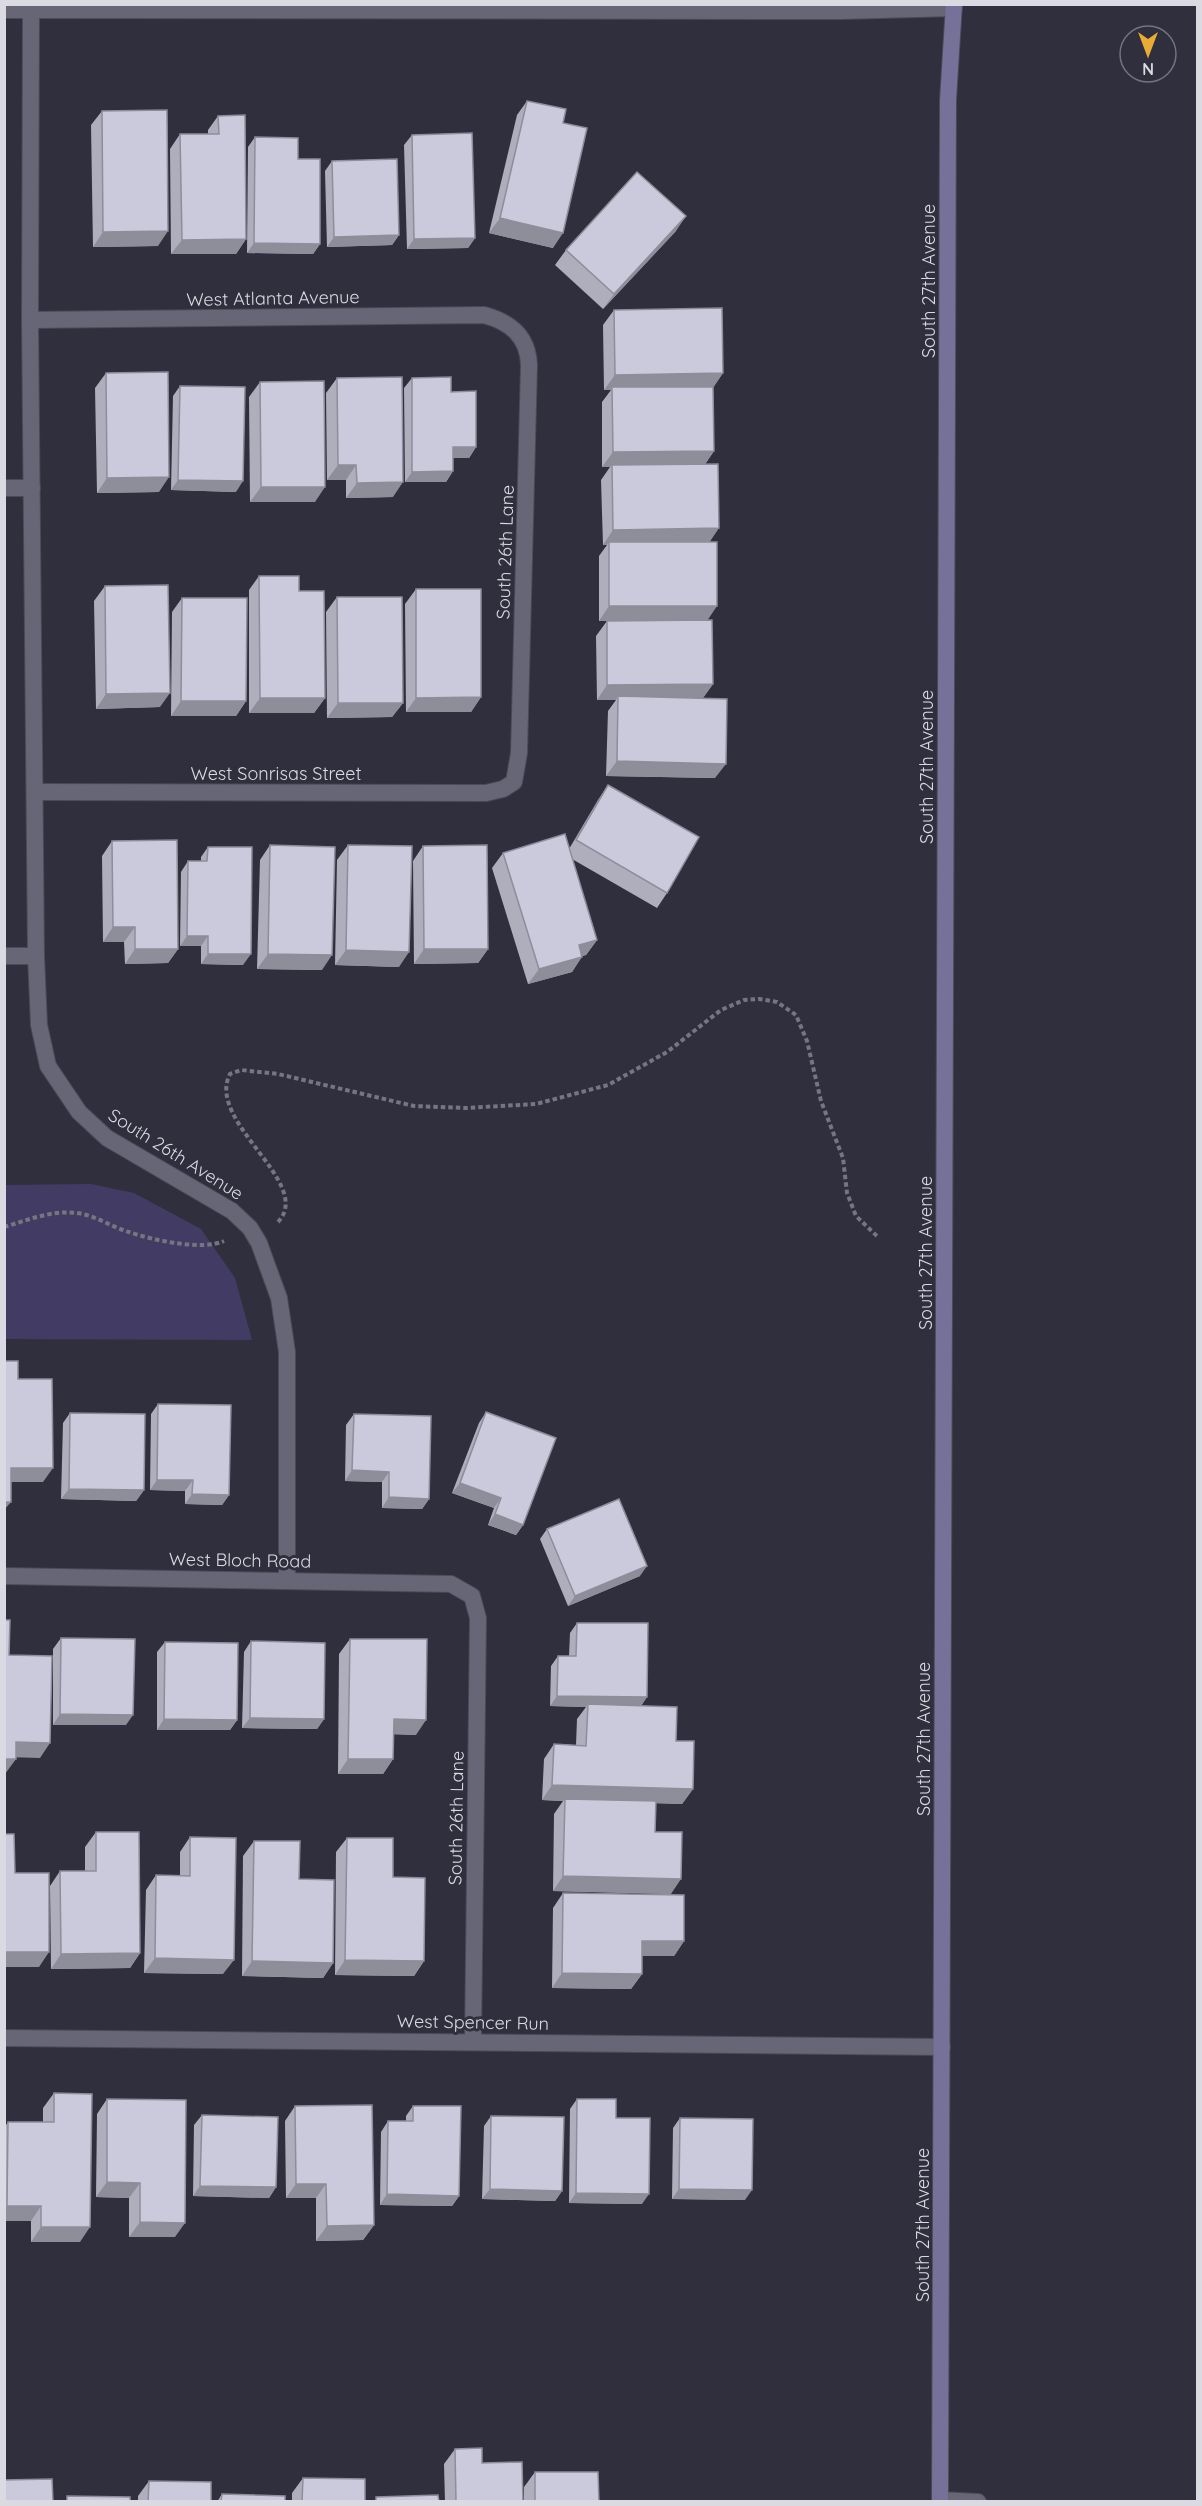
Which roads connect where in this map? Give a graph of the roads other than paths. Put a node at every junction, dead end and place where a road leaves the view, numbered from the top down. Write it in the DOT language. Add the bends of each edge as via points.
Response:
graph roads {
  1 [pos="954,6"];
  2 [pos="4,10"];
  3 [pos="31,10"];
  4 [pos="30,320"];
  5 [pos="514,327"];
  6 [pos="4,488"];
  7 [pos="32,488"];
  8 [pos="514,782"];
  9 [pos="36,792"];
  10 [pos="4,956"];
  11 [pos="36,956"];
  12 [pos="4,1576"];
  13 [pos="287,1581"];
  14 [pos="472,1596"];
  15 [pos="4,2038"];
  16 [pos="474,2042"];
  17 [pos="942,2047"];
  18 [pos="940,2501"];
  19 [pos="978,2502"];
  1 -- 3 [label="street" via="842,11"];
  1 -- 17 [label="main road, South 27th Avenue" via="948,100"];
  2 -- 3 [label="street"];
  3 -- 4 [label="street, South 26th Avenue"];
  4 -- 5 [label="street, West Atlanta Avenue" via="483,315"];
  4 -- 7 [label="street, South 26th Avenue"];
  5 -- 8 [label="street, South 26th Lane" via="529,352 529,365 519,753"];
  6 -- 7 [label="street"];
  7 -- 9 [label="street, South 26th Avenue"];
  8 -- 9 [label="street, West Sonrisas Street" via="486,793"];
  9 -- 11 [label="street, South 26th Avenue"];
  10 -- 11 [label="street"];
  11 -- 13 [label="street, South 26th Avenue" via="39,1025 48,1066 79,1112 107,1138 232,1211 259,1243 279,1298 287,1352"];
  12 -- 13 [label="street, West Bloch Road"];
  13 -- 14 [label="street, West Bloch Road" via="451,1584"];
  14 -- 16 [label="street, South 26th Lane" via="478,1618"];
  15 -- 16 [label="street, West Spencer Run"];
  16 -- 17 [label="street, West Spencer Run"];
  17 -- 18 [label="main road, South 27th Avenue"];
  18 -- 19 [label="street"];
}
